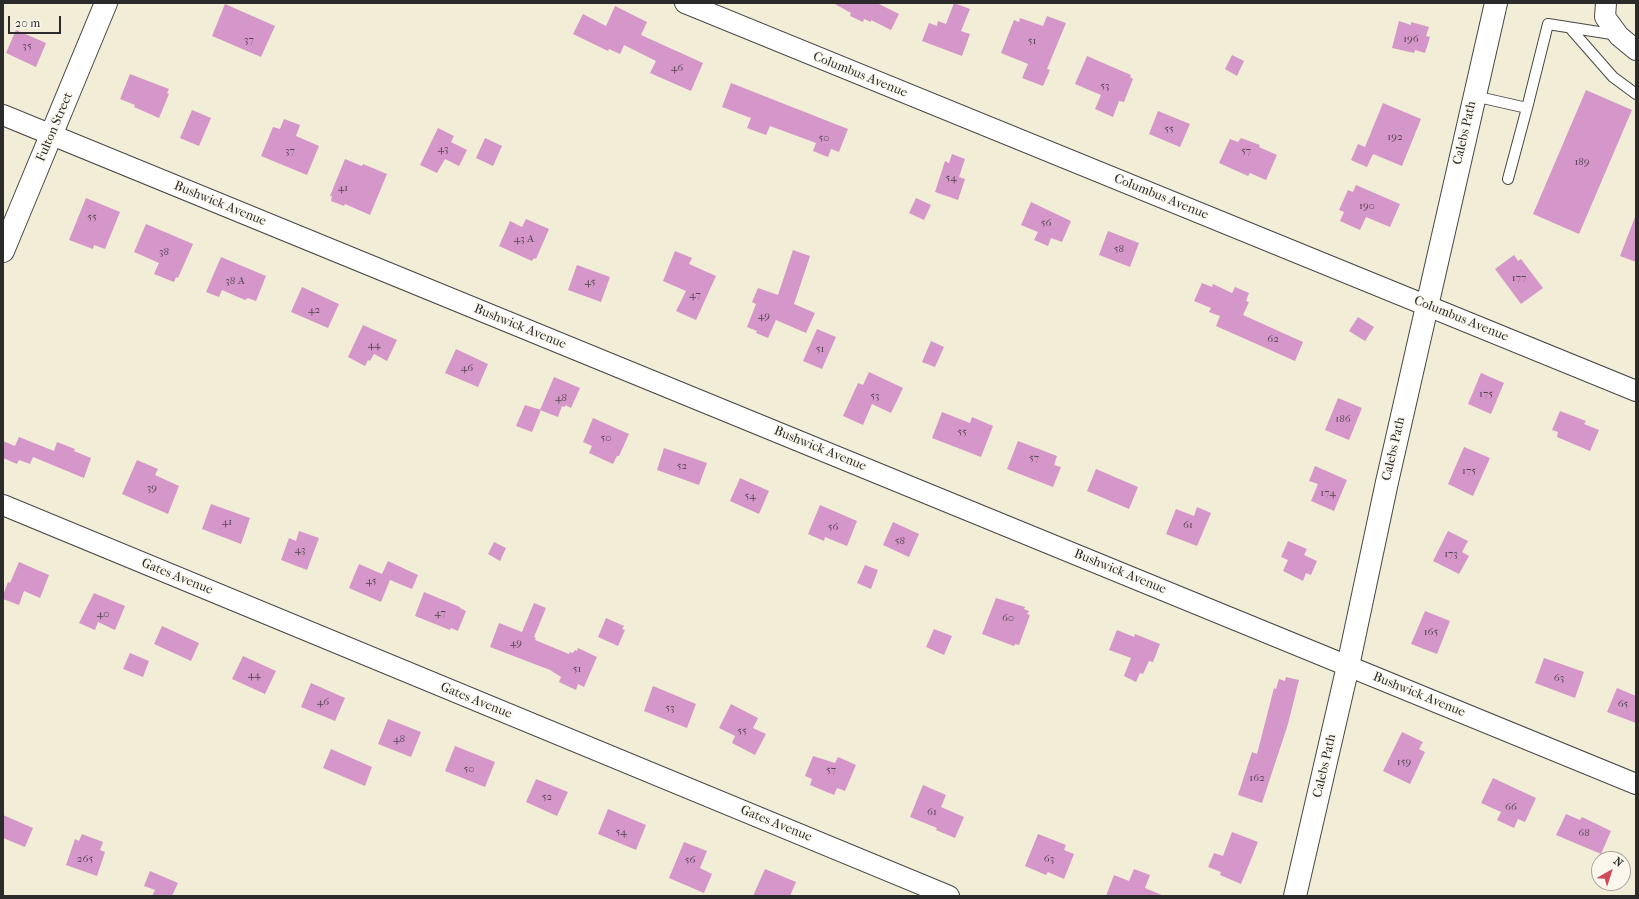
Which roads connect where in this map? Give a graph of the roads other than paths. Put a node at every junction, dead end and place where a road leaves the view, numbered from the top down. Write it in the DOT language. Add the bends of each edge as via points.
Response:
graph roads {
  1 [pos="106,3"];
  2 [pos="686,3"];
  3 [pos="1496,3"];
  4 [pos="1606,3"];
  5 [pos="1570,28"];
  6 [pos="1619,36"];
  7 [pos="1636,50"];
  8 [pos="1636,94"];
  9 [pos="1474,96"];
  10 [pos="1527,108"];
  11 [pos="3,115"];
  12 [pos="52,135"];
  13 [pos="1508,179"];
  14 [pos="3,251"];
  15 [pos="1427,305"];
  16 [pos="1636,391"];
  17 [pos="3,506"];
  18 [pos="1348,666"];
  19 [pos="1636,784"];
  20 [pos="949,896"];
  21 [pos="1295,896"];
  1 -- 12 [label="street, Fulton Street"];
  2 -- 15 [label="street, Columbus Avenue"];
  3 -- 9 [label="street, Calebs Path"];
  4 -- 6 [label="street" via="1605,17"];
  5 -- 6 [label="lane"];
  5 -- 8 [label="lane" via="1613,77"];
  5 -- 10 [label="lane" via="1548,24"];
  6 -- 7 [label="street"];
  9 -- 10 [label="lane"];
  9 -- 15 [label="street, Calebs Path"];
  10 -- 13 [label="lane"];
  11 -- 12 [label="street, Bushwick Avenue"];
  12 -- 14 [label="street, Fulton Street"];
  12 -- 18 [label="street, Bushwick Avenue"];
  15 -- 16 [label="street, Columbus Avenue"];
  15 -- 18 [label="street, Calebs Path"];
  17 -- 20 [label="street, Gates Avenue"];
  18 -- 19 [label="street, Bushwick Avenue"];
  18 -- 21 [label="street, Calebs Path"];
}
